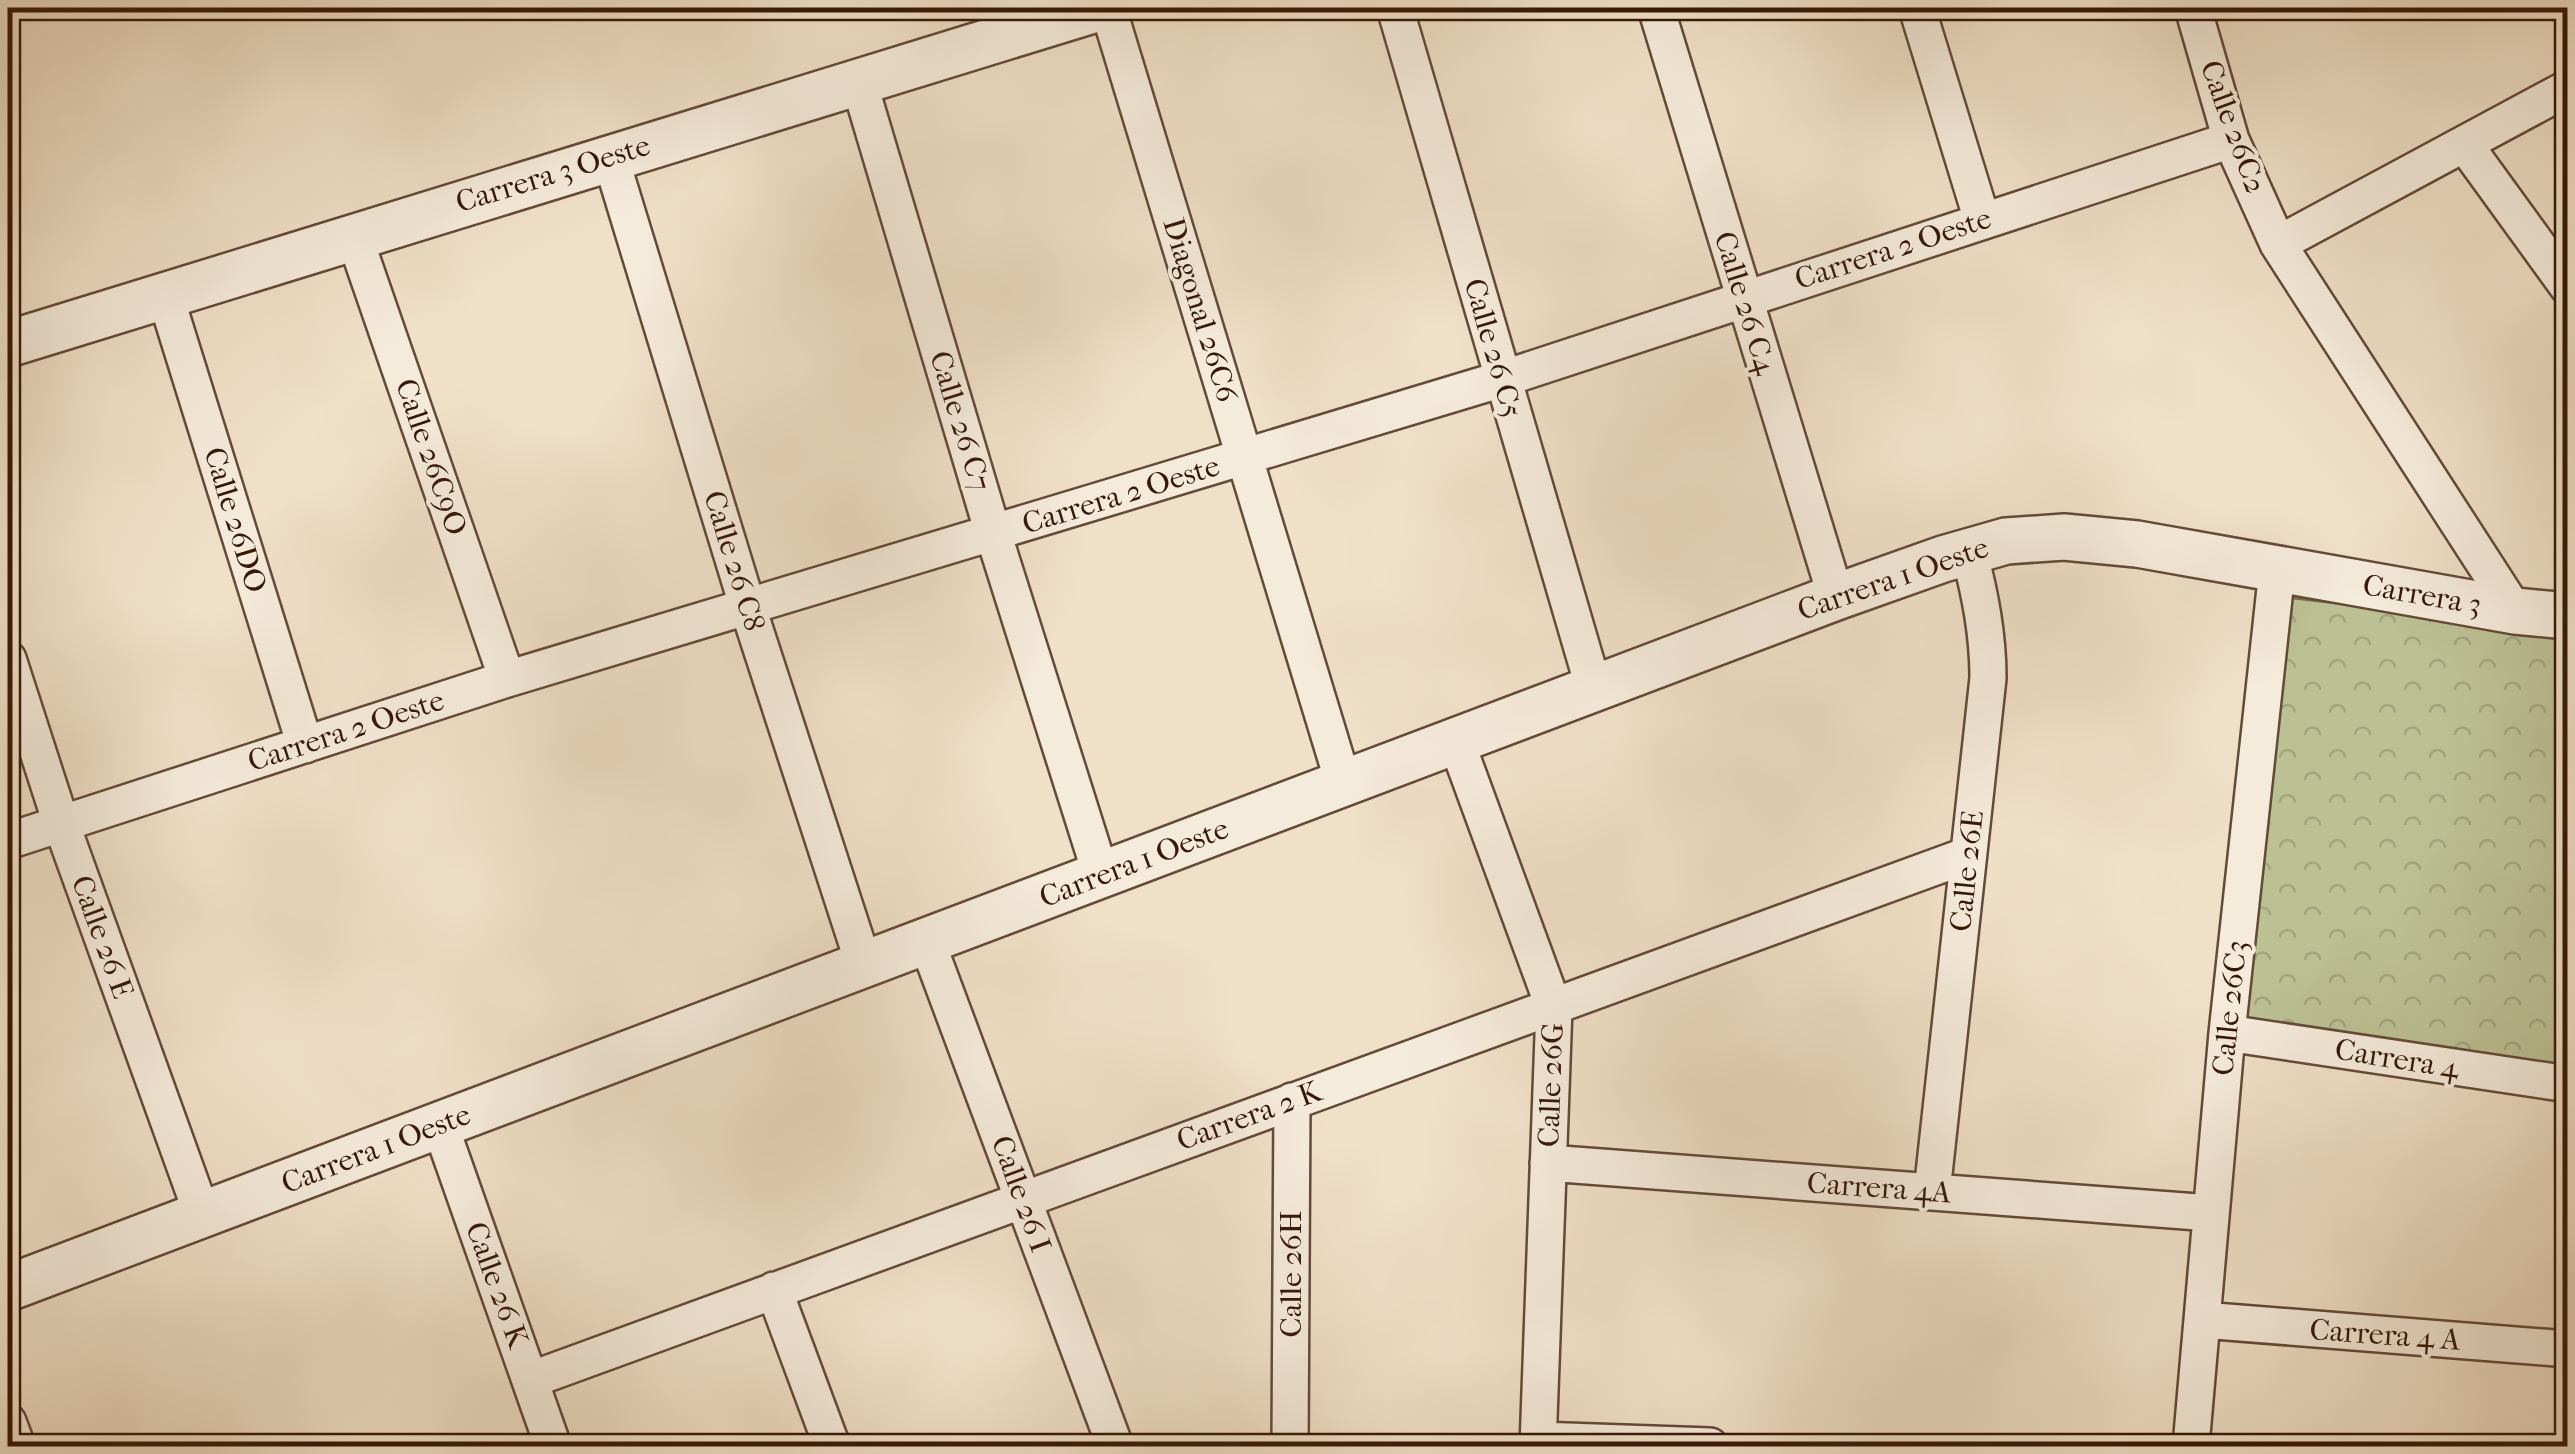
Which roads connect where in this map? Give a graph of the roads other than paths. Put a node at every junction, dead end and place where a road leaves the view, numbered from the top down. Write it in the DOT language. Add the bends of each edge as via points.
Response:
graph roads {
  1 [pos="1395,8"];
  2 [pos="1656,8"];
  3 [pos="1917,8"];
  4 [pos="2192,8"];
  5 [pos="1095,9"];
  6 [pos="858,79"];
  7 [pos="2568,88"];
  8 [pos="2231,140"];
  9 [pos="2465,145"];
  10 [pos="610,156"];
  11 [pos="1982,220"];
  12 [pos="354,236"];
  13 [pos="2278,244"];
  14 [pos="2568,287"];
  15 [pos="165,295"];
  16 [pos="1743,299"];
  17 [pos="8,344"];
  18 [pos="1502,380"];
  19 [pos="1244,457"];
  20 [pos="994,533"];
  21 [pos="1969,552"];
  22 [pos="2277,570"];
  23 [pos="1836,597"];
  24 [pos="748,608"];
  25 [pos="2515,611"];
  26 [pos="2568,616"];
  27 [pos="8,659"];
  28 [pos="507,680"];
  29 [pos="1594,688"];
  30 [pos="1456,741"];
  31 [pos="305,745"];
  32 [pos="1344,785"];
  33 [pos="61,823"];
  34 [pos="8,841"];
  35 [pos="1968,855"];
  36 [pos="1101,876"];
  37 [pos="927,942"];
  38 [pos="864,965"];
  39 [pos="1554,1008"];
  40 [pos="2227,1034"];
  41 [pos="2568,1084"];
  42 [pos="1292,1101"];
  43 [pos="440,1124"];
  44 [pos="1548,1163"];
  45 [pos="1932,1192"];
  46 [pos="1022,1198"];
  47 [pos="2211,1213"];
  48 [pos="202,1214"];
  49 [pos="8,1288"];
  50 [pos="774,1290"];
  51 [pos="2202,1320"];
  52 [pos="2568,1349"];
  53 [pos="530,1380"];
  54 [pos="8,1422"];
  55 [pos="1538,1443"];
  56 [pos="17,1446"];
  57 [pos="553,1446"];
  58 [pos="832,1446"];
  59 [pos="1115,1446"];
  60 [pos="1290,1446"];
  61 [pos="1710,1446"];
  62 [pos="2190,1446"];
  1 -- 18 [label="street, Calle 26 C5"];
  2 -- 16 [label="street, Calle 26 C4"];
  3 -- 11 [label="street"];
  4 -- 8 [label="street, Calle 26C2"];
  5 -- 6 [label="street, Carrera 3 Oeste"];
  5 -- 19 [label="street, Diagonal 26C6"];
  6 -- 10 [label="street, Carrera 3 Oeste"];
  6 -- 20 [label="street, Calle 26 C7"];
  7 -- 9 [label="street"];
  8 -- 11 [label="street, Carrera 2 Oeste"];
  8 -- 13 [label="street, Calle 26C2"];
  9 -- 13 [label="street"];
  9 -- 14 [label="street"];
  10 -- 12 [label="street, Carrera 3 Oeste"];
  10 -- 24 [label="street, Calle 26 C8"];
  11 -- 16 [label="street, Carrera 2 Oeste"];
  12 -- 15 [label="street, Carrera 3 Oeste"];
  12 -- 28 [label="street, Calle 26C9O"];
  13 -- 25 [label="street"];
  15 -- 17 [label="street, Carrera 3 Oeste"];
  15 -- 31 [label="street, Calle 26DO"];
  16 -- 18 [label="street, Carrera 2 Oeste"];
  16 -- 23 [label="street, Calle 26 C4"];
  18 -- 19 [label="street, Carrera 2 Oeste"];
  18 -- 29 [label="street, Calle 26 C5"];
  19 -- 20 [label="street, Carrera 2 Oeste"];
  19 -- 32 [label="street, Diagonal 26C6"];
  20 -- 24 [label="street, Carrera 2 Oeste"];
  20 -- 36 [label="street, Calle 26 C7"];
  21 -- 22 [label="street, Carrera 1 Oeste" via="2006,541 2064,537"];
  21 -- 23 [label="street, Carrera 1 Oeste"];
  21 -- 35 [label="street, Calle 26E" via="1985,620 1988,678"];
  22 -- 25 [label="street, Carrera 3"];
  22 -- 40 [label="street, Calle 26C3"];
  23 -- 29 [label="street, Carrera 1 Oeste"];
  24 -- 28 [label="street, Carrera 2 Oeste"];
  24 -- 38 [label="street, Calle 26 C8"];
  25 -- 26 [label="street, Carrera 3"];
  27 -- 33 [label="street, Calle 26 E"];
  28 -- 31 [label="street, Carrera 2 Oeste"];
  29 -- 30 [label="street, Carrera 1 Oeste"];
  30 -- 32 [label="street, Carrera 1 Oeste"];
  30 -- 39 [label="street, Calle 26G"];
  31 -- 33 [label="street, Carrera 2 Oeste"];
  32 -- 36 [label="street, Carrera 1 Oeste"];
  33 -- 34 [label="street, Carrera 2 Oeste"];
  33 -- 48 [label="street, Calle 26 E"];
  35 -- 39 [label="street, Carrera 2 K"];
  35 -- 45 [label="street, Calle 26E"];
  36 -- 37 [label="street, Carrera 1 Oeste"];
  37 -- 38 [label="street, Carrera 1 Oeste"];
  37 -- 46 [label="street, Calle 26 I"];
  38 -- 43 [label="street, Carrera 1 Oeste"];
  39 -- 42 [label="street, Carrera 2 K"];
  39 -- 44 [label="street, Calle 26G"];
  40 -- 41 [label="street, Carrera 4"];
  40 -- 47 [label="street, Calle 26C3"];
  42 -- 46 [label="street, Carrera 2 K"];
  42 -- 60 [label="street, Calle 26H"];
  43 -- 48 [label="street, Carrera 1 Oeste"];
  43 -- 53 [label="street, Calle 26 K"];
  44 -- 45 [label="street, Carrera 4A"];
  44 -- 55 [label="street, Calle 26G"];
  45 -- 47 [label="street, Carrera 4A"];
  46 -- 50 [label="street, Carrera 2 K"];
  46 -- 59 [label="street, Calle 26 I"];
  47 -- 51 [label="street, Calle 26C3"];
  48 -- 49 [label="street, Carrera 1 Oeste"];
  50 -- 53 [label="street, Carrera 2 K"];
  50 -- 58 [label="street"];
  51 -- 52 [label="street, Carrera 4 A"];
  51 -- 62 [label="street, Calle 26C3"];
  53 -- 57 [label="street, Calle 26 K"];
  54 -- 56 [label="street"];
  55 -- 61 [label="street"];
}
